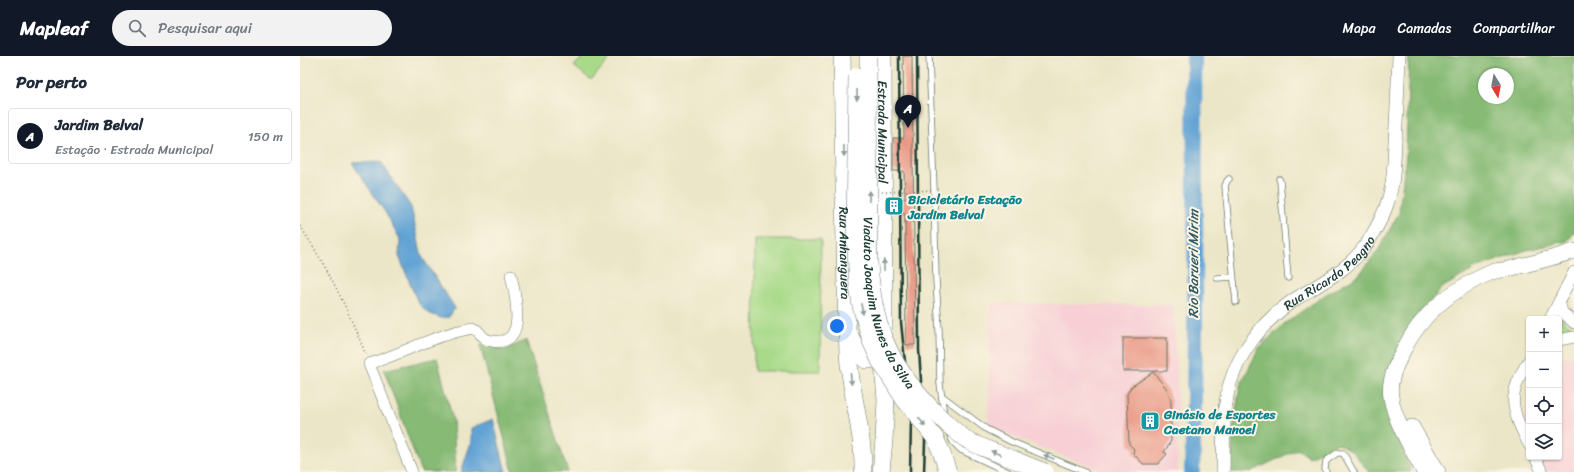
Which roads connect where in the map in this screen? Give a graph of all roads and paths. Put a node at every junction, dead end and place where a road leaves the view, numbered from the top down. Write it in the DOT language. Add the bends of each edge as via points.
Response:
graph roads {
  1 [pos="842,56"];
  2 [pos="857,56"];
  3 [pos="868,56"];
  4 [pos="883,56"];
  5 [pos="929,56"];
  6 [pos="1399,56"];
  7 [pos="1229,179"];
  8 [pos="1279,179"];
  9 [pos="934,190"];
  10 [pos="882,192"];
  11 [pos="300,226"];
  12 [pos="1574,252"];
  13 [pos="1509,269"];
  14 [pos="1574,272"];
  15 [pos="511,275"];
  16 [pos="1233,277"];
  17 [pos="1217,278"];
  18 [pos="1288,278"];
  19 [pos="1559,301"];
  20 [pos="1236,302"];
  21 [pos="1552,316"];
  22 [pos="1574,323"];
  23 [pos="848,328"];
  24 [pos="1574,337"];
  25 [pos="1562,339"];
  26 [pos="883,349"];
  27 [pos="369,364"];
  28 [pos="1526,365"];
  29 [pos="942,396"];
  30 [pos="943,405"];
  31 [pos="943,435"];
  32 [pos="1526,439"];
  33 [pos="943,442"];
  34 [pos="1536,460"];
  35 [pos="412,472"];
  36 [pos="863,472"];
  37 [pos="881,472"];
  38 [pos="944,472"];
  39 [pos="948,472"];
  40 [pos="1008,472"];
  41 [pos="1045,472"];
  42 [pos="1085,472"];
  43 [pos="1223,472"];
  44 [pos="1326,472"];
  45 [pos="1354,472"];
  46 [pos="1424,472"];
  47 [pos="1438,472"];
  48 [pos="1542,472"];
  1 -- 23 [label="main road, Rua Anhanguera, one-way"];
  2 -- 39 [label="main road, Viaduto Joaquim Nunes da Silva, one-way, bridge" via="855,234 861,306 880,361 904,399 935,438"];
  41 -- 3 [label="main road, Viaduto Joaquim Nunes da Silva, one-way, bridge" via="978,446 954,430 914,389 898,368 885,343 877,320 869,263"];
  4 -- 10 [label="main road, Estrada Municipal"];
  5 -- 9 [label="lane"];
  6 -- 43 [label="street, Rua Ricardo Peagno" via="1393,180 1384,212 1369,241 1355,258 1344,269 1285,306 1267,322 1246,351 1233,377 1226,400"];
  7 -- 16 [label="lane" via="1226,186"];
  8 -- 18 [label="lane"];
  9 -- 10 [label="path, bridge"];
  9 -- 29 [label="lane"];
  26 -- 10 [label="main road, Estrada Municipal, one-way"];
  11 -- 27 [label="path" via="340,295"];
  12 -- 13 [label="main road"];
  13 -- 46 [label="main road" via="1493,272 1460,288 1444,300 1416,328 1396,365 1390,391 1391,399"];
  13 -- 47 [label="main road" via="1448,305 1424,334 1402,374 1398,391 1401,406"];
  14 -- 19 [label="street"];
  15 -- 27 [label="street" via="517,322 511,338 505,342 483,339 473,328"];
  16 -- 17 [label="lane"];
  16 -- 20 [label="lane"];
  19 -- 21 [label="street"];
  19 -- 22 [label="street" via="1562,312"];
  23 -- 26 [label="main road" via="862,358 875,359"];
  23 -- 36 [label="main road, Rua Anhanguera, one-way" via="848,353"];
  24 -- 25 [label="street"];
  26 -- 37 [label="main road, Estrada Municipal" via="886,401"];
  27 -- 35 [label="street"];
  28 -- 32 [label="street" via="1517,381 1513,404"];
  29 -- 30 [label="lane"];
  42 -- 29 [label="lane, one-way" via="986,429"];
  30 -- 31 [label="lane"];
  30 -- 40 [label="lane" via="948,432 956,445 968,454"];
  33 -- 38 [label="lane"];
  34 -- 48 [label="street"];
  44 -- 45 [label="lane" via="1326,461 1337,453 1344,454"];
}
